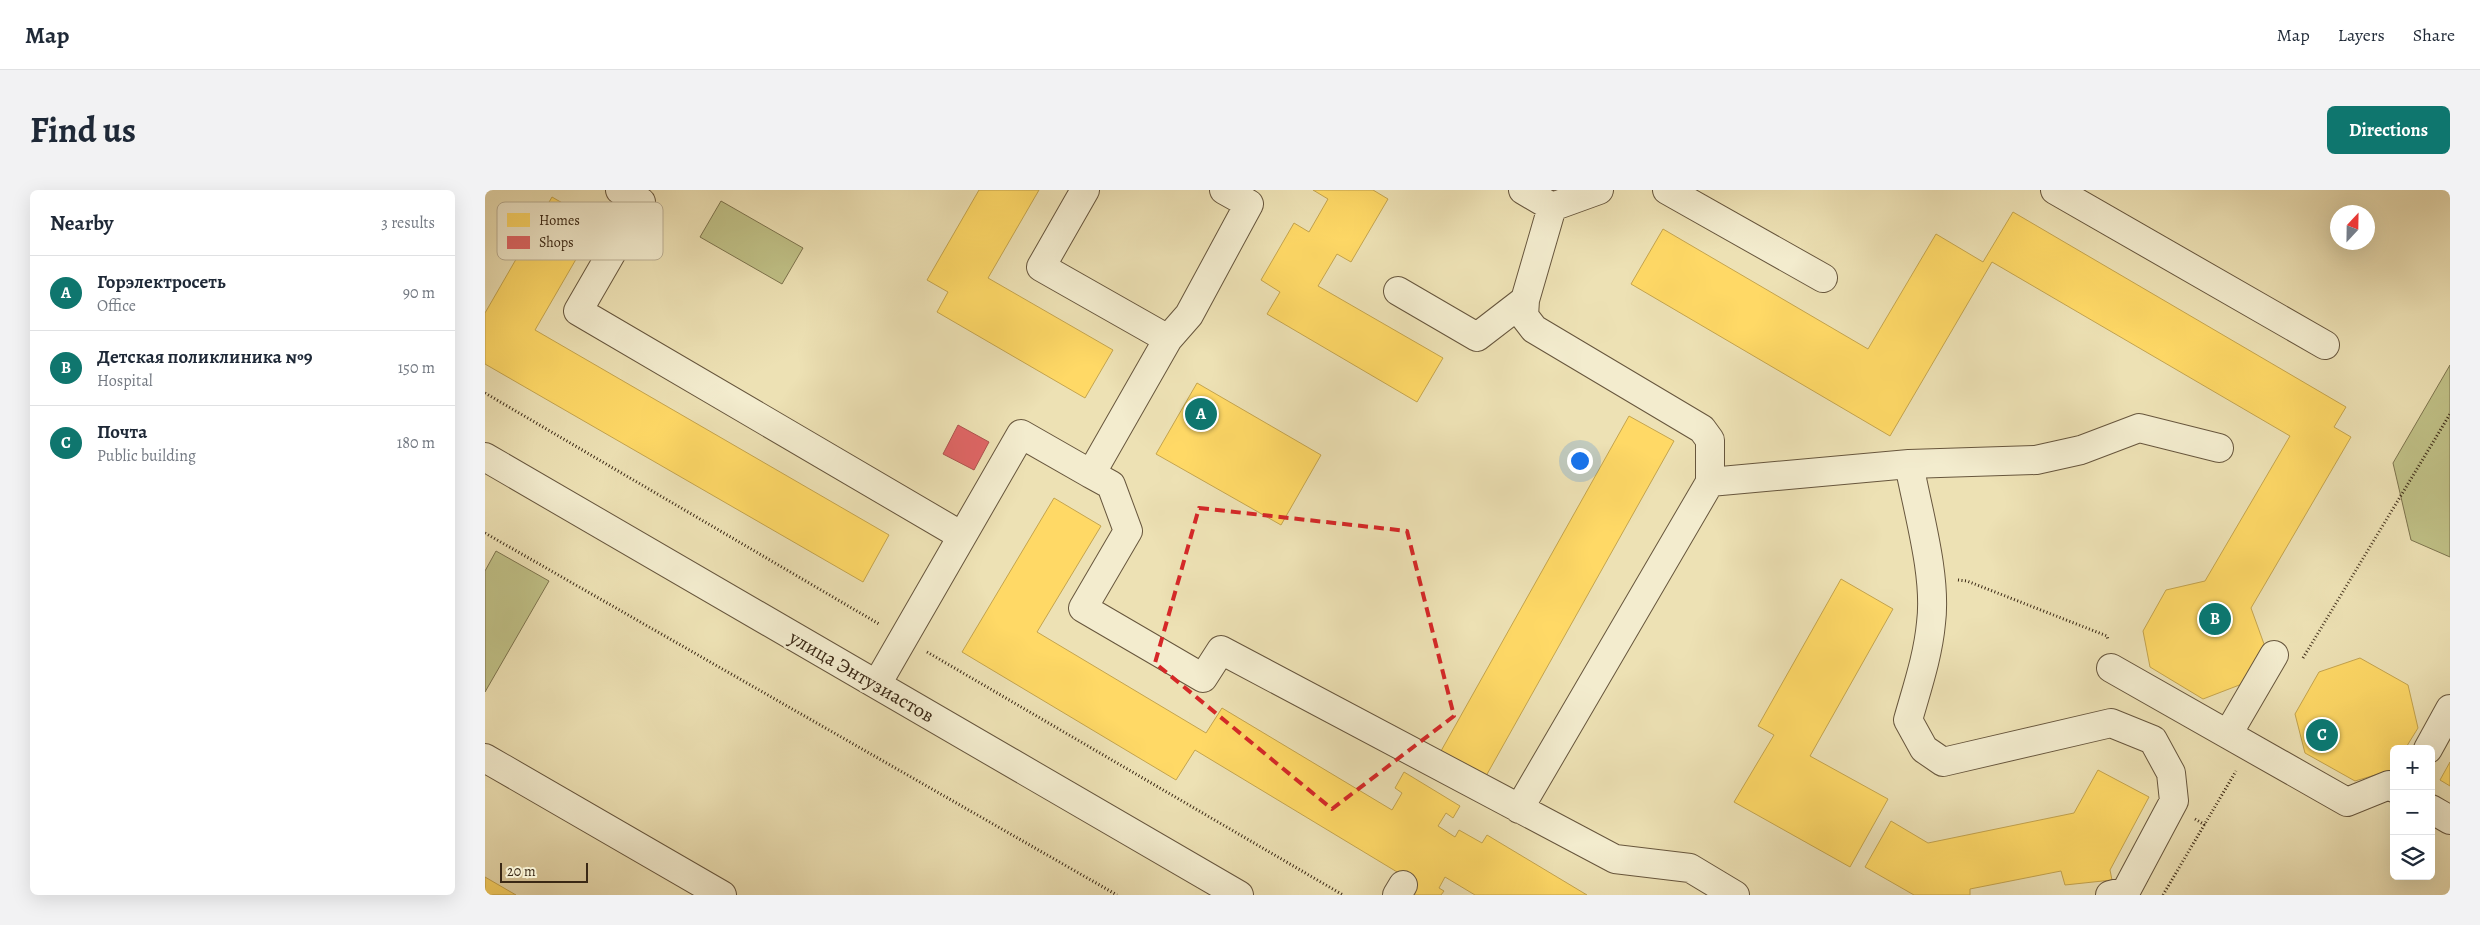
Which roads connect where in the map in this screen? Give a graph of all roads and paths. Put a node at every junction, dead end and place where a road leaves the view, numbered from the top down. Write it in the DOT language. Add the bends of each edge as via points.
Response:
graph roads {
  1 [pos="620,190"];
  2 [pos="1085,190"];
  3 [pos="1224,190"];
  4 [pos="1523,190"];
  5 [pos="1599,190"];
  6 [pos="1667,190"];
  7 [pos="2055,190"];
  8 [pos="641,202"];
  9 [pos="1552,207"];
  10 [pos="607,260"];
  11 [pos="1823,278"];
  12 [pos="1398,291"];
  13 [pos="1525,300"];
  14 [pos="1168,339"];
  15 [pos="2325,345"];
  16 [pos="2450,414"];
  17 [pos="2219,448"];
  18 [pos="485,457"];
  19 [pos="1909,464"];
  20 [pos="1091,474"];
  21 [pos="1710,482"];
  22 [pos="485,533"];
  23 [pos="962,536"];
  24 [pos="1930,577"];
  25 [pos="2274,656"];
  26 [pos="2300,662"];
  27 [pos="2111,668"];
  28 [pos="877,684"];
  29 [pos="2450,709"];
  30 [pos="2239,740"];
  31 [pos="2430,745"];
  32 [pos="485,758"];
  33 [pos="2390,786"];
  34 [pos="1519,809"];
  35 [pos="2435,811"];
  36 [pos="2450,820"];
  37 [pos="722,895"];
  38 [pos="1117,895"];
  39 [pos="1239,895"];
  40 [pos="1735,895"];
  41 [pos="2110,895"];
  42 [pos="2163,895"];
  1 -- 8 [label="street"];
  2 -- 14 [label="street" via="1041,267"];
  3 -- 14 [label="street" via="1249,204 1189,315"];
  4 -- 9 [label="street"];
  5 -- 9 [label="street"];
  6 -- 11 [label="street"];
  7 -- 15 [label="street"];
  9 -- 13 [label="street"];
  10 -- 23 [label="street" via="578,311"];
  12 -- 13 [label="street" via="1477,337"];
  13 -- 21 [label="street" via="1524,316 1534,329 1702,429 1710,440"];
  14 -- 20 [label="street"];
  16 -- 26 [label="path"];
  17 -- 19 [label="street" via="2139,428 2081,450 2036,460"];
  18 -- 28 [label="street, улица Энтузиастов"];
  19 -- 21 [label="street"];
  19 -- 24 [label="street"];
  20 -- 23 [label="street" via="1021,434"];
  20 -- 34 [label="street" via="1111,485 1128,531 1083,608 1203,678 1221,650"];
  21 -- 34 [label="street"];
  22 -- 38 [label="path"];
  23 -- 28 [label="street"];
  24 -- 27 [label="path" via="1967,581 2107,636"];
  24 -- 41 [label="street" via="1932,622 1922,672 1907,720 1924,749 1943,762 2111,723 2153,740 2171,773 2174,801 2126,891"];
  25 -- 30 [label="street"];
  27 -- 30 [label="street"];
  28 -- 39 [label="street, улица Энтузиастов"];
  29 -- 31 [label="street"];
  30 -- 33 [label="street" via="2347,802"];
  30 -- 42 [label="path"];
  32 -- 37 [label="street"];
  34 -- 40 [label="street" via="1615,859 1689,868"];
  35 -- 36 [label="street"];
}
